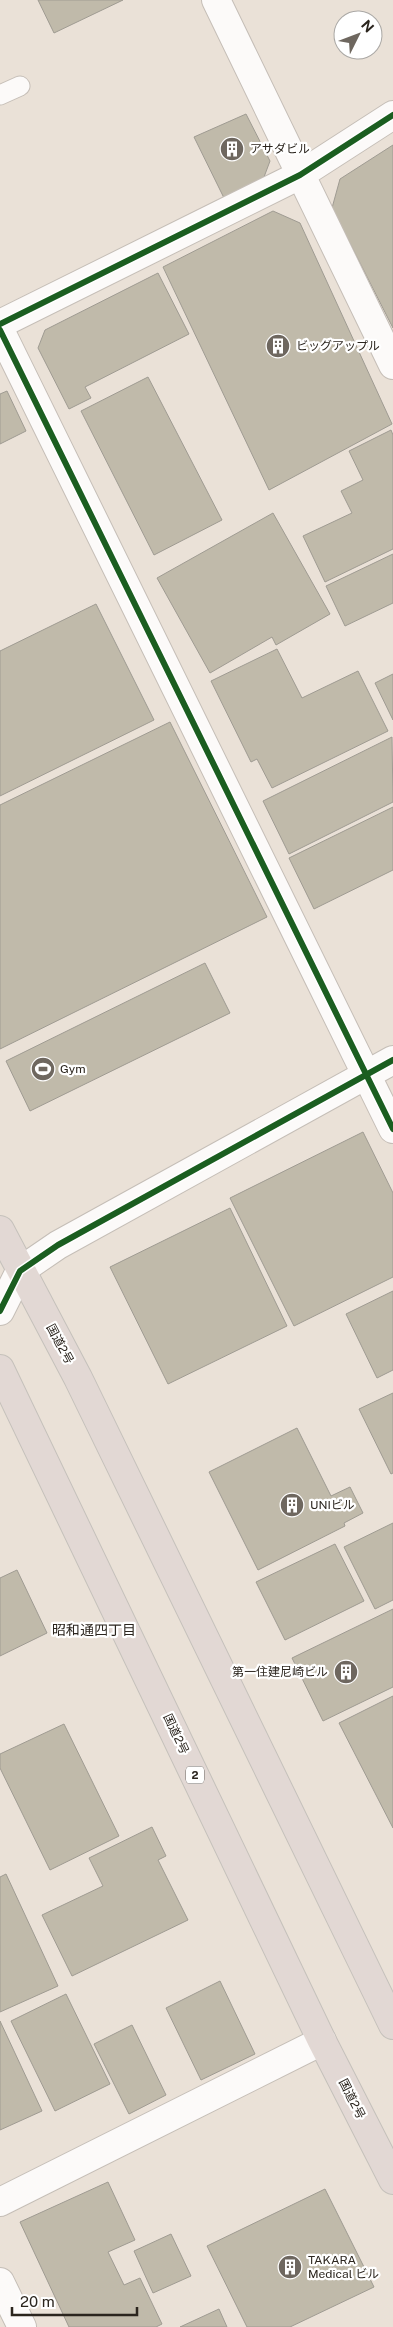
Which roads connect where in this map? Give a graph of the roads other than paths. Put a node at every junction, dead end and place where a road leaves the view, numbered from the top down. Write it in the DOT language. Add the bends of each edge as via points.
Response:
graph roads {
  1 [pos="216,0"];
  2 [pos="20,86"];
  3 [pos="0,96"];
  4 [pos="393,115"];
  5 [pos="300,175"];
  6 [pos="0,324"];
  7 [pos="0,330"];
  8 [pos="393,365"];
  9 [pos="393,1060"];
  10 [pos="366,1075"];
  11 [pos="393,1129"];
  12 [pos="0,1230"];
  13 [pos="20,1271"];
  14 [pos="0,1311"];
  15 [pos="0,1369"];
  16 [pos="390,2013"];
  17 [pos="322,2041"];
  18 [pos="393,2180"];
  19 [pos="0,2202"];
  20 [pos="0,2282"];
  21 [pos="22,2327"];
  1 -- 5 [label="street"];
  2 -- 3 [label="lane"];
  4 -- 5 [label="street"];
  5 -- 6 [label="street"];
  5 -- 8 [label="street"];
  7 -- 10 [label="street"];
  9 -- 10 [label="street"];
  10 -- 11 [label="street"];
  10 -- 13 [label="street" via="58,1245"];
  12 -- 13 [label="highway, 国道2号"];
  13 -- 14 [label="street"];
  13 -- 16 [label="highway, 国道2号" via="78,1378"];
  15 -- 17 [label="highway, 国道2号 / 2"];
  17 -- 18 [label="highway, 国道2号 / 2"];
  17 -- 19 [label="street"];
  20 -- 21 [label="street"];
}
